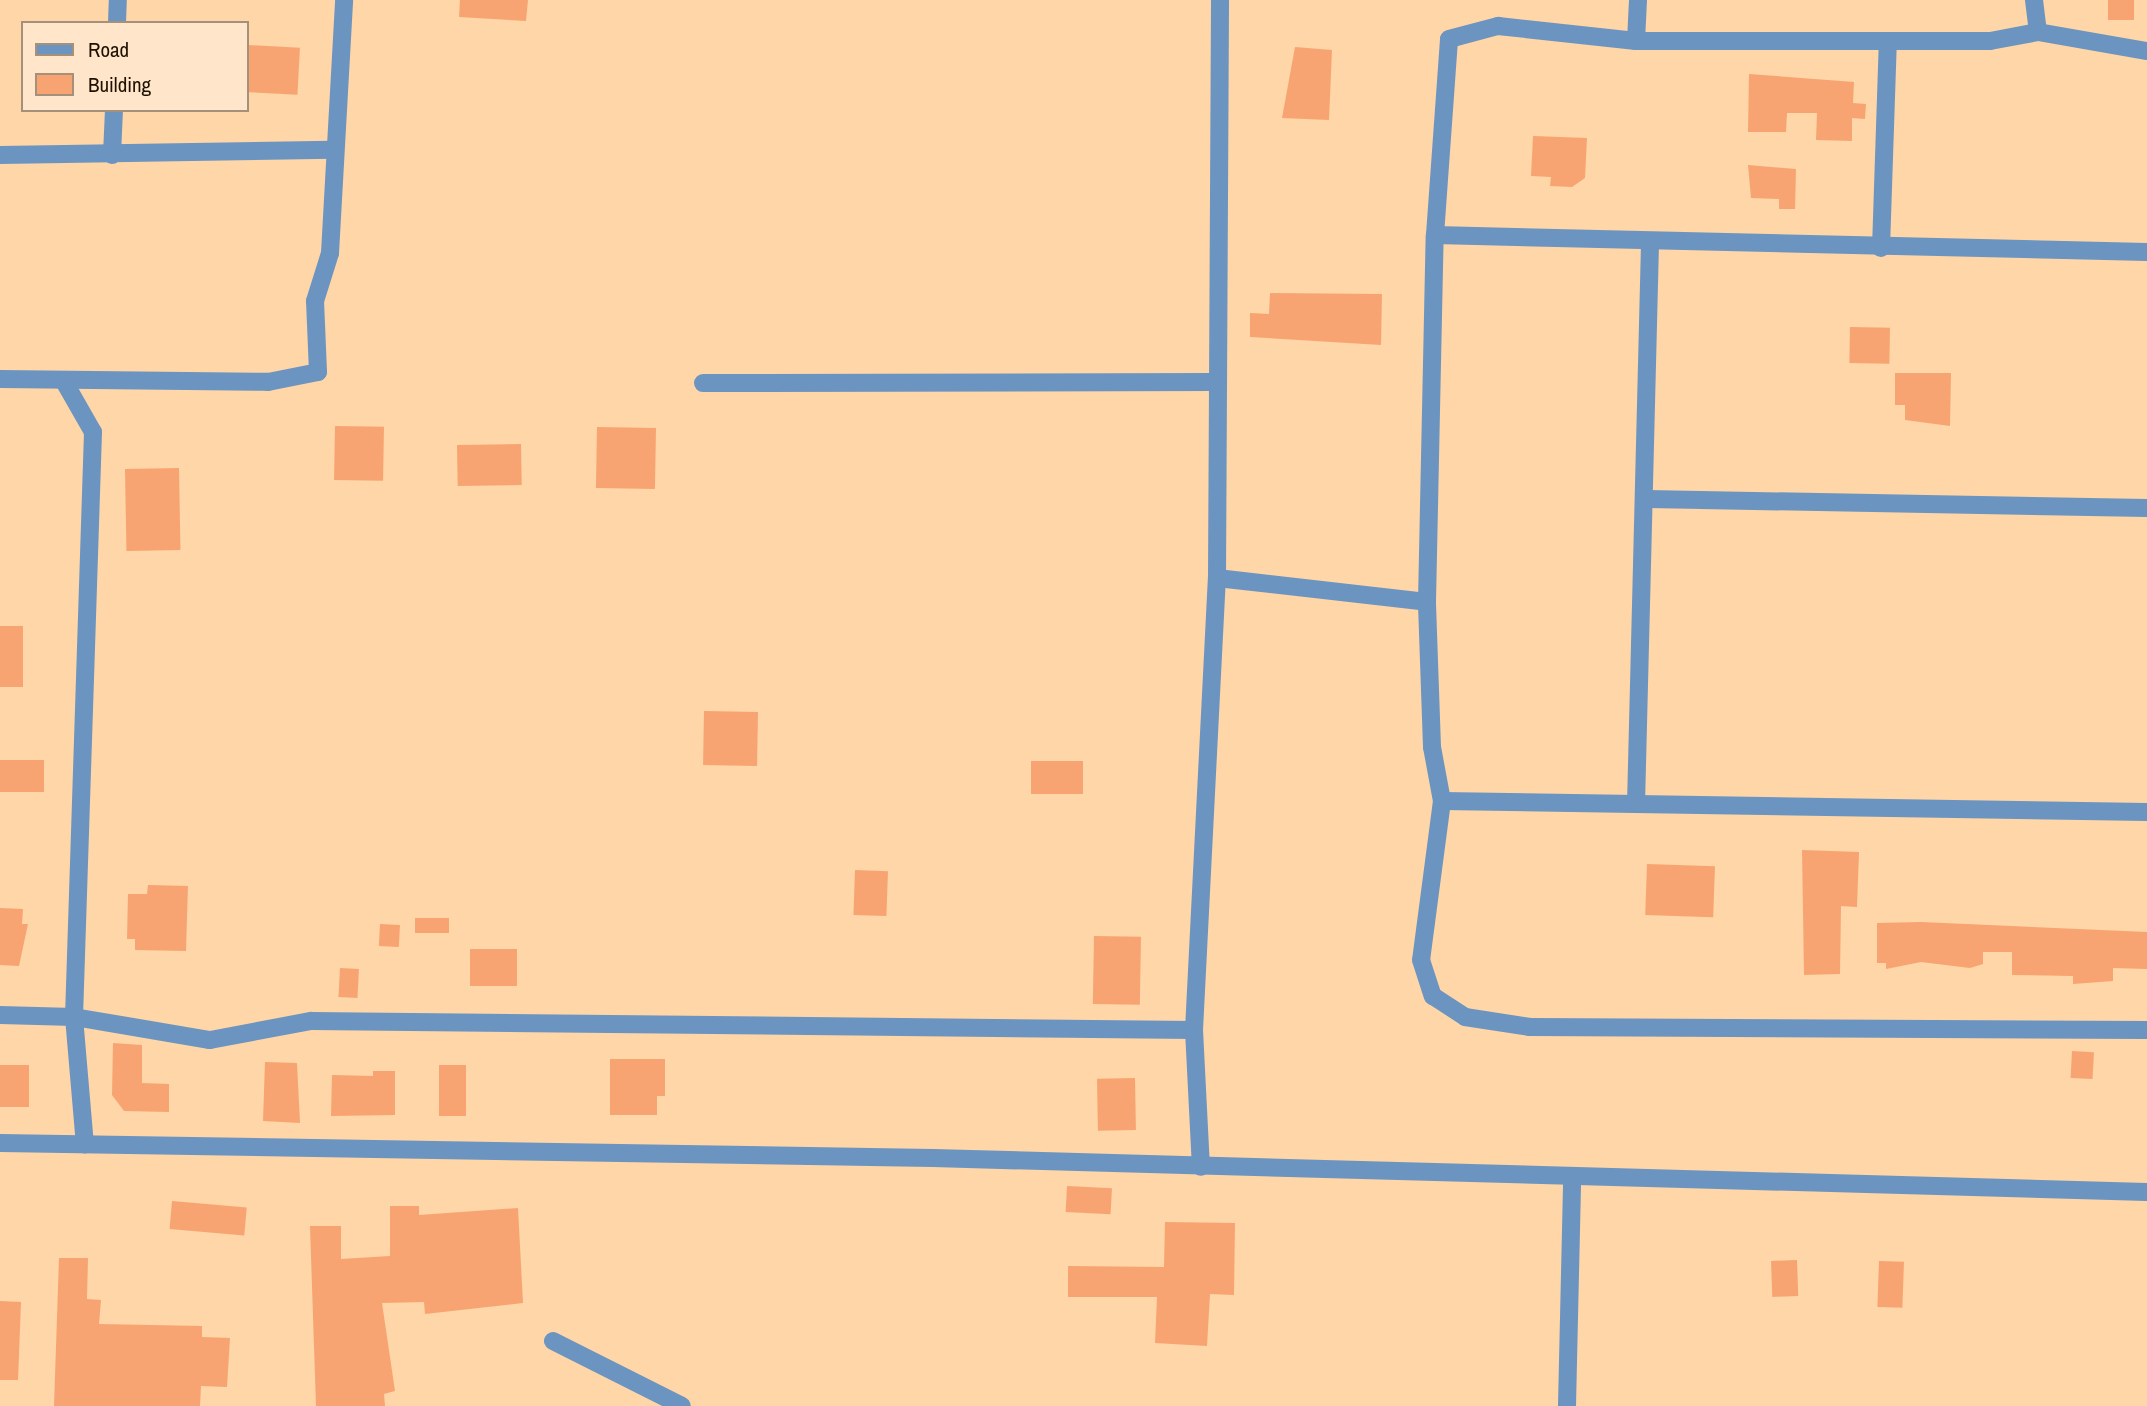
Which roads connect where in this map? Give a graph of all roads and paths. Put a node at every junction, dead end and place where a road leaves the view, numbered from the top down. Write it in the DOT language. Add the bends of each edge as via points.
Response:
graph roads {
  1 [pos="118,0"];
  2 [pos="344,0"];
  3 [pos="1220,0"];
  4 [pos="1638,0"];
  5 [pos="2034,0"];
  6 [pos="117,21"];
  7 [pos="2038,32"];
  8 [pos="1636,41"];
  9 [pos="1888,41"];
  10 [pos="2147,51"];
  11 [pos="114,112"];
  12 [pos="332,150"];
  13 [pos="0,155"];
  14 [pos="112,155"];
  15 [pos="1435,235"];
  16 [pos="1650,244"];
  17 [pos="1881,248"];
  18 [pos="2147,252"];
  19 [pos="0,379"];
  20 [pos="1215,382"];
  21 [pos="65,383"];
  22 [pos="703,383"];
  23 [pos="1647,499"];
  24 [pos="2147,509"];
  25 [pos="1217,578"];
  26 [pos="1427,601"];
  27 [pos="1442,801"];
  28 [pos="1636,804"];
  29 [pos="2147,812"];
  30 [pos="0,1015"];
  31 [pos="74,1017"];
  32 [pos="1194,1030"];
  33 [pos="2147,1030"];
  34 [pos="0,1143"];
  35 [pos="85,1145"];
  36 [pos="1201,1167"];
  37 [pos="1572,1180"];
  38 [pos="2147,1192"];
  39 [pos="553,1341"];
  40 [pos="681,1406"];
  41 [pos="1567,1406"];
  1 -- 6 [label="street"];
  2 -- 12 [label="street"];
  3 -- 20 [label="street"];
  4 -- 8 [label="street"];
  5 -- 7 [label="street"];
  7 -- 9 [label="street" via="1990,41"];
  7 -- 10 [label="street"];
  8 -- 9 [label="street"];
  8 -- 15 [label="street" via="1498,26 1449,39"];
  9 -- 17 [label="street"];
  11 -- 14 [label="street"];
  12 -- 14 [label="street"];
  12 -- 21 [label="street" via="330,253 315,301 318,372 268,382"];
  13 -- 14 [label="street"];
  15 -- 16 [label="street"];
  15 -- 26 [label="street"];
  16 -- 17 [label="street"];
  16 -- 23 [label="street"];
  17 -- 18 [label="street"];
  19 -- 21 [label="street"];
  20 -- 22 [label="street"];
  20 -- 25 [label="street"];
  21 -- 31 [label="street" via="93,432"];
  23 -- 24 [label="street"];
  23 -- 28 [label="street"];
  25 -- 26 [label="street"];
  25 -- 32 [label="street"];
  26 -- 27 [label="street" via="1432,747"];
  27 -- 28 [label="street"];
  27 -- 33 [label="street" via="1421,960 1433,996 1465,1017 1530,1027"];
  28 -- 29 [label="street"];
  30 -- 31 [label="street"];
  31 -- 32 [label="street" via="210,1040 311,1021"];
  31 -- 35 [label="street"];
  32 -- 36 [label="street"];
  34 -- 35 [label="street"];
  35 -- 36 [label="street"];
  36 -- 37 [label="street"];
  37 -- 38 [label="street"];
  37 -- 41 [label="street"];
  39 -- 40 [label="street"];
}
